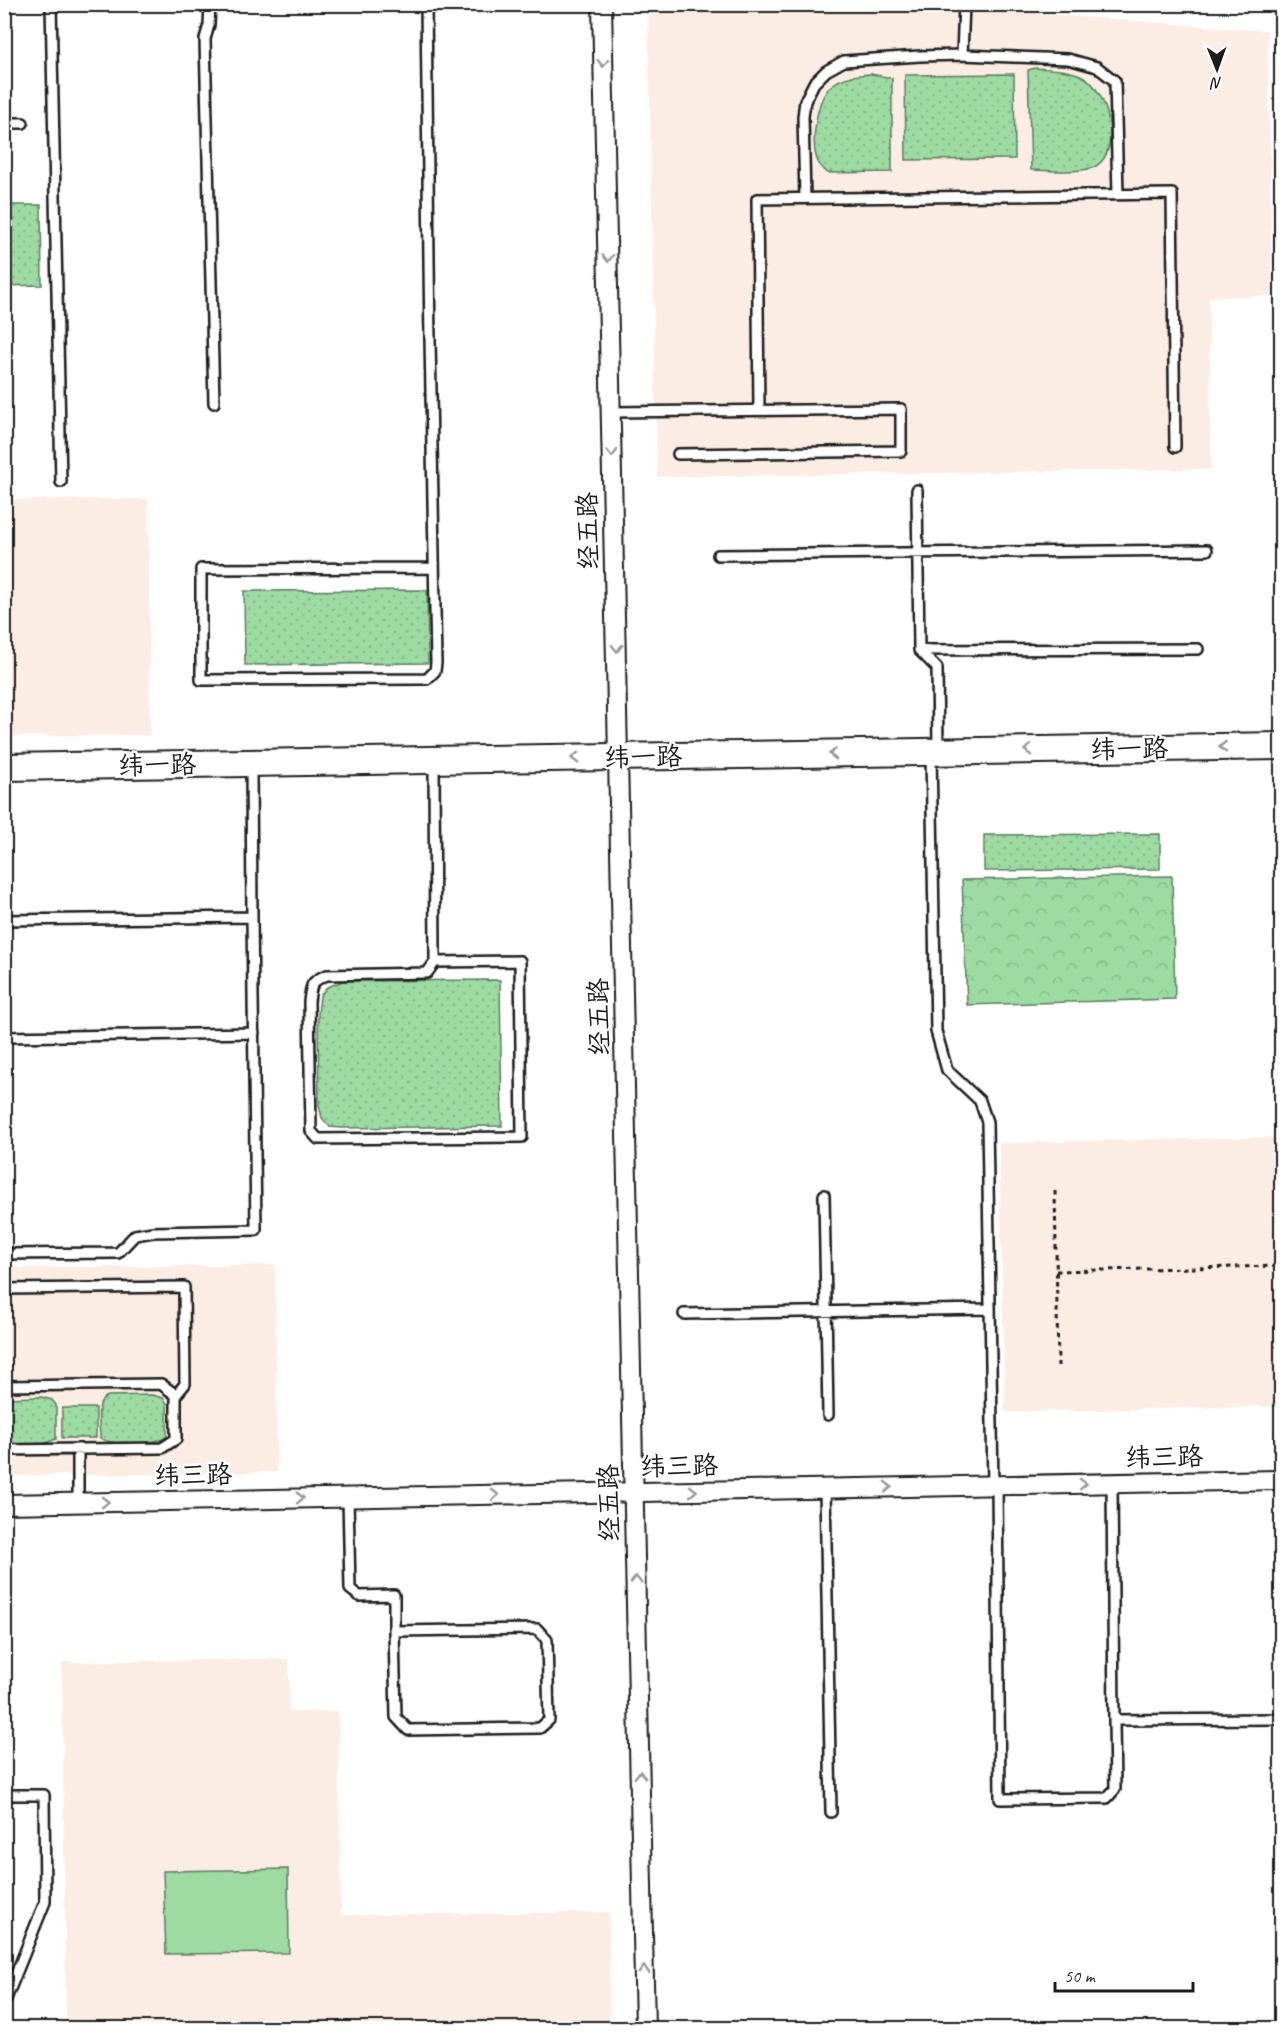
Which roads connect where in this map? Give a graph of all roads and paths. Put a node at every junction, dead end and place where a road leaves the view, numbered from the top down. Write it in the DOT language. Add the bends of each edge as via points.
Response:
graph roads {
  1 [pos="51,4"];
  2 [pos="210,4"];
  3 [pos="426,4"];
  4 [pos="602,4"];
  5 [pos="964,4"];
  6 [pos="962,55"];
  7 [pos="4,123"];
  8 [pos="23,123"];
  9 [pos="1118,194"];
  10 [pos="806,198"];
  11 [pos="214,403"];
  12 [pos="759,410"];
  13 [pos="611,412"];
  14 [pos="1175,447"];
  15 [pos="678,454"];
  16 [pos="61,482"];
  17 [pos="917,490"];
  18 [pos="1207,550"];
  19 [pos="918,553"];
  20 [pos="718,555"];
  21 [pos="434,568"];
  22 [pos="1198,649"];
  23 [pos="919,650"];
  24 [pos="1281,746"];
  25 [pos="935,752"];
  26 [pos="619,757"];
  27 [pos="434,760"];
  28 [pos="250,763"];
  29 [pos="4,767"];
  30 [pos="252,917"];
  31 [pos="4,920"];
  32 [pos="435,962"];
  33 [pos="254,1033"];
  34 [pos="4,1036"];
  35 [pos="1054,1191"];
  36 [pos="824,1195"];
  37 [pos="4,1254"];
  38 [pos="1281,1266"];
  39 [pos="1056,1270"];
  40 [pos="4,1289"];
  41 [pos="990,1309"];
  42 [pos="826,1311"];
  43 [pos="684,1314"];
  44 [pos="1058,1366"];
  45 [pos="4,1386"];
  46 [pos="176,1395"];
  47 [pos="828,1415"];
  48 [pos="78,1449"];
  49 [pos="4,1450"];
  50 [pos="1281,1480"];
  51 [pos="1112,1483"];
  52 [pos="995,1485"];
  53 [pos="825,1488"];
  54 [pos="634,1492"];
  55 [pos="348,1497"];
  56 [pos="78,1502"];
  57 [pos="4,1503"];
  58 [pos="394,1631"];
  59 [pos="1281,1719"];
  60 [pos="1114,1720"];
  61 [pos="4,1795"];
  62 [pos="831,1812"];
  63 [pos="4,2004"];
  64 [pos="645,2028"];
  1 -- 16 [label="lane"];
  2 -- 11 [label="lane" via="205,39"];
  3 -- 21 [label="lane"];
  4 -- 13 [label="street, 经五路, one-way"];
  5 -- 6 [label="lane"];
  6 -- 9 [label="lane" via="1068,59 1097,67 1114,81"];
  6 -- 10 [label="lane" via="844,61 826,71 805,101"];
  7 -- 8 [label="lane"];
  9 -- 10 [label="lane"];
  9 -- 14 [label="lane" via="1172,194"];
  10 -- 12 [label="lane" via="757,199"];
  12 -- 13 [label="lane"];
  12 -- 15 [label="lane" via="901,409 901,451"];
  13 -- 26 [label="street, 经五路, one-way"];
  17 -- 19 [label="lane"];
  18 -- 19 [label="lane"];
  19 -- 20 [label="lane"];
  19 -- 23 [label="lane"];
  21 -- 21 [label="lane" via="436,663 435,671 427,679 201,680 201,569"];
  22 -- 23 [label="lane"];
  23 -- 25 [label="lane" via="938,668"];
  24 -- 25 [label="street, 纬一路, one-way"];
  25 -- 26 [label="street, 纬一路, one-way"];
  25 -- 41 [label="lane" via="936,1031 947,1070 980,1101 987,1122"];
  26 -- 27 [label="street, 纬一路, one-way"];
  26 -- 54 [label="street, 经五路"];
  27 -- 28 [label="street, 纬一路"];
  27 -- 32 [label="lane"];
  28 -- 29 [label="street, 纬一路"];
  28 -- 30 [label="lane"];
  30 -- 31 [label="lane"];
  30 -- 33 [label="lane"];
  32 -- 32 [label="lane" via="520,961 522,1137 318,1139 311,1131 311,985 327,975 427,973"];
  33 -- 34 [label="lane"];
  33 -- 37 [label="lane" via="256,1230 153,1232 135,1235 118,1253"];
  35 -- 39 [label="path"];
  36 -- 42 [label="lane"];
  38 -- 39 [label="path"];
  39 -- 44 [label="path"];
  40 -- 46 [label="lane" via="184,1287 185,1384"];
  41 -- 42 [label="lane"];
  41 -- 52 [label="lane"];
  42 -- 43 [label="lane"];
  42 -- 47 [label="lane"];
  45 -- 46 [label="lane" via="161,1384"];
  46 -- 48 [label="lane" via="176,1439 162,1448"];
  48 -- 49 [label="lane"];
  48 -- 56 [label="lane"];
  50 -- 51 [label="street, 纬三路"];
  52 -- 51 [label="street, 纬三路, one-way"];
  51 -- 60 [label="lane"];
  53 -- 52 [label="street, 纬三路, one-way"];
  52 -- 60 [label="lane" via="1000,1799 1107,1798 1115,1789"];
  54 -- 53 [label="street, 纬三路, one-way"];
  53 -- 62 [label="lane"];
  55 -- 54 [label="street, 纬三路, one-way"];
  64 -- 54 [label="street, 经五路, one-way"];
  56 -- 55 [label="street, 纬三路, one-way"];
  55 -- 58 [label="lane" via="350,1589 359,1596 394,1595"];
  56 -- 57 [label="street, 纬三路"];
  58 -- 58 [label="lane" via="537,1629 547,1640 549,1720 540,1728 408,1730 396,1718"];
  59 -- 60 [label="lane"];
  61 -- 63 [label="lane" via="44,1795 45,1902"];
}
